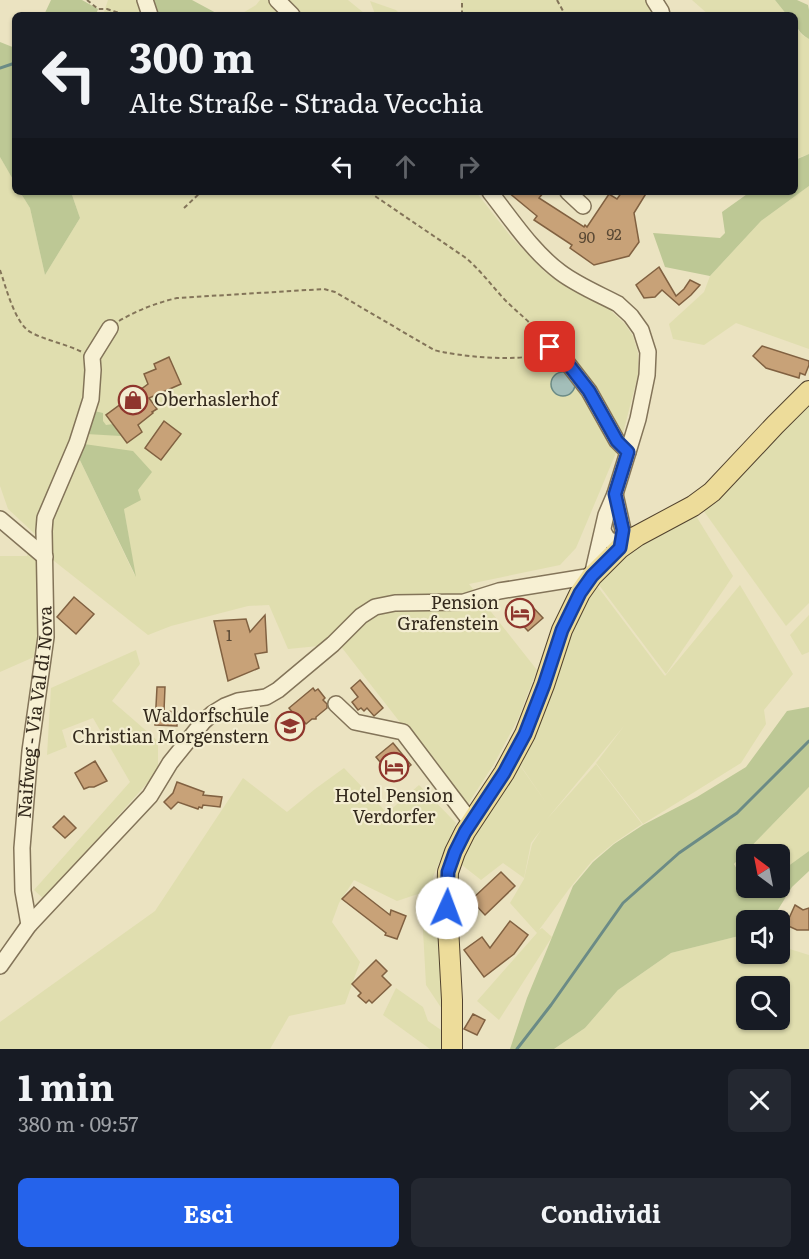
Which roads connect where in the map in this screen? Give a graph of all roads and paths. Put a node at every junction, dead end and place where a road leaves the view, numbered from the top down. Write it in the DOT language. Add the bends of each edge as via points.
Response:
graph roads {
  1 [pos="87,0"];
  2 [pos="277,0"];
  3 [pos="116,12"];
  4 [pos="289,12"];
  5 [pos="198,195"];
  6 [pos="373,195"];
  7 [pos="492,195"];
  8 [pos="571,195"];
  9 [pos="584,206"];
  10 [pos="184,208"];
  11 [pos="0,270"];
  12 [pos="110,328"];
  13 [pos="546,349"];
  14 [pos="92,357"];
  15 [pos="809,391"];
  16 [pos="628,452"];
  17 [pos="616,501"];
  18 [pos="0,519"];
  19 [pos="655,526"];
  20 [pos="603,531"];
  21 [pos="620,548"];
  22 [pos="45,557"];
  23 [pos="592,576"];
  24 [pos="336,704"];
  25 [pos="471,822"];
  26 [pos="29,925"];
  27 [pos="0,966"];
  28 [pos="452,1049"];
  1 -- 3 [label="path" via="98,9"];
  2 -- 4 [label="street"];
  5 -- 10 [label="path"];
  6 -- 13 [label="path" via="479,269 537,330"];
  7 -- 16 [label="street" via="548,262 562,274 618,304 641,330 648,352 648,375"];
  8 -- 9 [label="street"];
  11 -- 14 [label="path" via="20,322 30,332"];
  12 -- 13 [label="path" via="158,302 177,298 324,289 434,350 522,358"];
  12 -- 14 [label="street"];
  13 -- 16 [label="street" via="565,360"];
  14 -- 22 [label="street, Naifweg - Via Val di Nova" via="91,399 45,518"];
  15 -- 19 [label="main road" via="712,492"];
  16 -- 17 [label="street"];
  17 -- 19 [label="street" via="626,520"];
  17 -- 20 [label="street" via="606,515"];
  17 -- 21 [label="street" via="623,530"];
  18 -- 22 [label="street"];
  19 -- 21 [label="main road"];
  20 -- 21 [label="street"];
  20 -- 23 [label="street"];
  21 -- 23 [label="main road"];
  22 -- 26 [label="street, Naifweg - Via Val di Nova" via="46,637 30,751 22,848"];
  23 -- 25 [label="main road" via="562,630 525,734"];
  23 -- 26 [label="street" via="499,591 464,602 375,607 278,690 266,697 225,706 202,722 150,796"];
  24 -- 25 [label="street" via="355,722 403,732"];
  25 -- 28 [label="main road" via="448,872"];
  26 -- 27 [label="street"];
}
